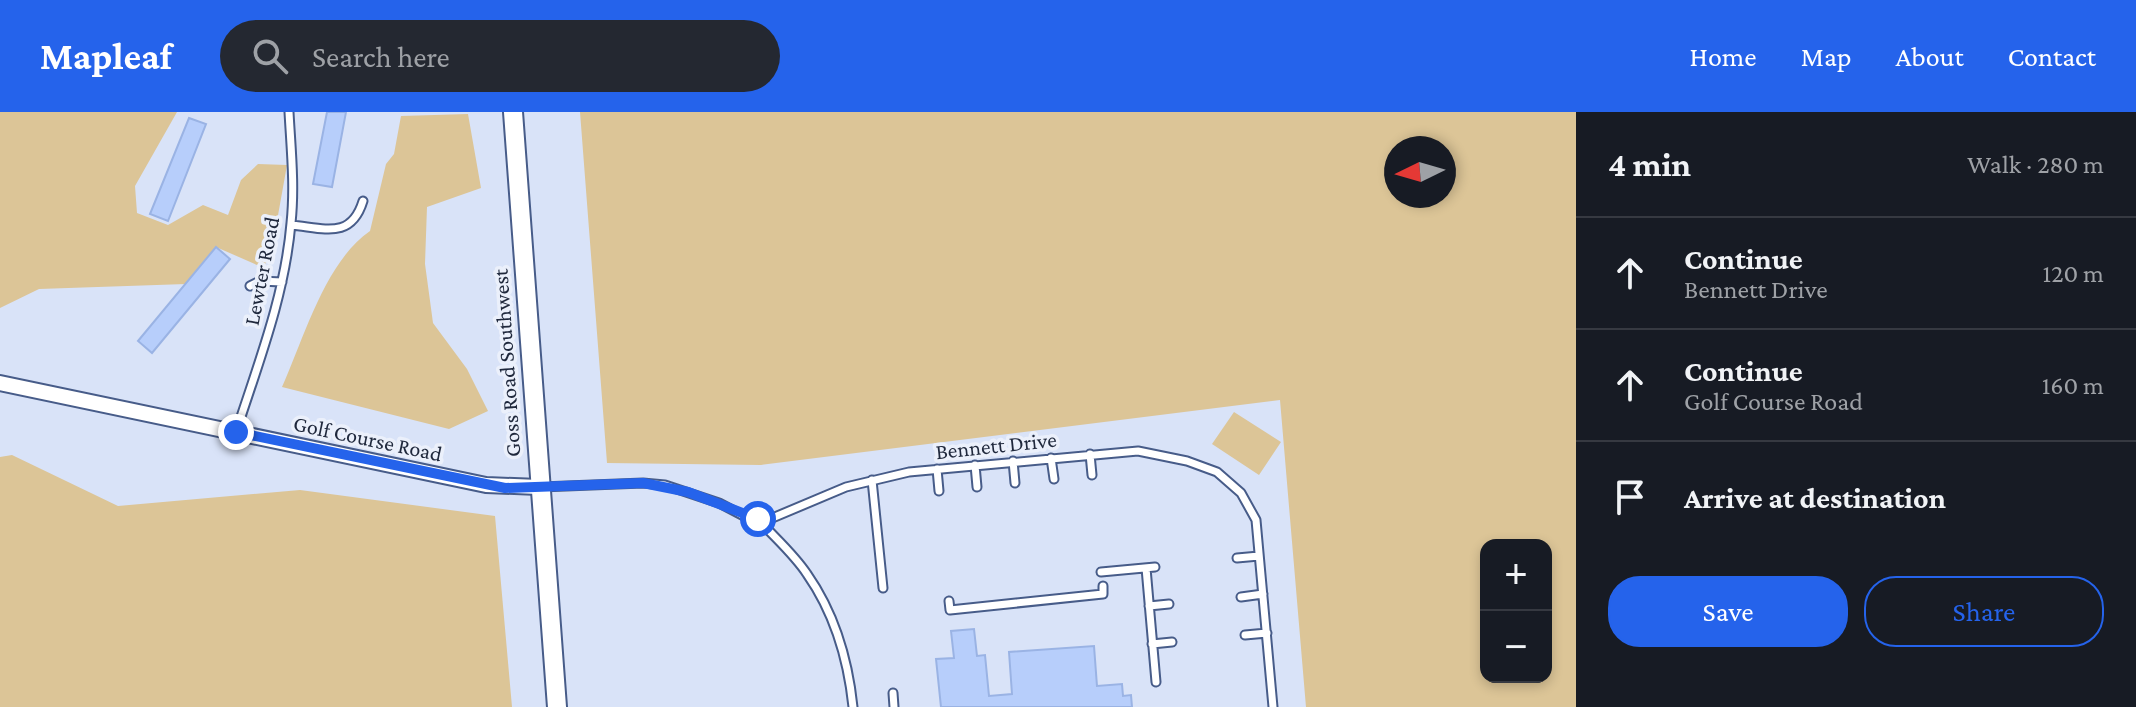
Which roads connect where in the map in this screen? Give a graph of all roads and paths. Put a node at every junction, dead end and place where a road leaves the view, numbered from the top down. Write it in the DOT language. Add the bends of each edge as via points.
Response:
graph roads {
  1 [pos="289,112"];
  2 [pos="513,112"];
  3 [pos="363,201"];
  4 [pos="291,225"];
  5 [pos="282,282"];
  6 [pos="250,286"];
  7 [pos="0,383"];
  8 [pos="236,432"];
  9 [pos="1090,454"];
  10 [pos="1051,458"];
  11 [pos="1013,461"];
  12 [pos="975,465"];
  13 [pos="937,469"];
  14 [pos="1092,475"];
  15 [pos="1054,479"];
  16 [pos="872,480"];
  17 [pos="1015,483"];
  18 [pos="539,487"];
  19 [pos="977,487"];
  20 [pos="939,491"];
  21 [pos="758,519"];
  22 [pos="1259,556"];
  23 [pos="1237,558"];
  24 [pos="1101,572"];
  25 [pos="1103,586"];
  26 [pos="883,588"];
  27 [pos="1263,594"];
  28 [pos="1241,597"];
  29 [pos="949,601"];
  30 [pos="1169,604"];
  31 [pos="1149,606"];
  32 [pos="1267,633"];
  33 [pos="1245,635"];
  34 [pos="1172,642"];
  35 [pos="1152,644"];
  36 [pos="1156,682"];
  37 [pos="893,693"];
  38 [pos="557,707"];
  39 [pos="853,707"];
  40 [pos="894,707"];
  41 [pos="1273,707"];
  1 -- 4 [label="lane, Lewter Road"];
  2 -- 18 [label="street, Goss Road Southwest"];
  3 -- 4 [label="lane" via="348,227"];
  4 -- 5 [label="lane, Lewter Road"];
  5 -- 6 [label="lane"];
  5 -- 8 [label="lane, Lewter Road"];
  7 -- 8 [label="street, Golf Course Road"];
  8 -- 18 [label="street, Golf Course Road" via="486,485"];
  9 -- 10 [label="lane, Bennett Drive"];
  9 -- 14 [label="lane"];
  9 -- 22 [label="lane, Bennett Drive" via="1157,453 1217,472 1241,493 1256,520"];
  10 -- 11 [label="lane, Bennett Drive"];
  10 -- 15 [label="lane"];
  11 -- 12 [label="lane, Bennett Drive"];
  11 -- 17 [label="lane"];
  12 -- 13 [label="lane, Bennett Drive"];
  12 -- 19 [label="lane"];
  13 -- 16 [label="lane, Bennett Drive"];
  13 -- 20 [label="lane"];
  16 -- 21 [label="lane, Bennett Drive"];
  16 -- 26 [label="lane"];
  18 -- 21 [label="lane" via="665,485"];
  18 -- 38 [label="street, Goss Road Southwest"];
  21 -- 39 [label="lane" via="806,572 832,615 850,674"];
  22 -- 23 [label="lane"];
  22 -- 27 [label="lane, Bennett Drive"];
  24 -- 31 [label="lane" via="1150,567"];
  25 -- 29 [label="lane" via="1103,594 1064,594 950,610"];
  27 -- 28 [label="lane"];
  27 -- 32 [label="lane, Bennett Drive"];
  30 -- 31 [label="lane"];
  31 -- 35 [label="lane"];
  32 -- 33 [label="lane"];
  32 -- 41 [label="lane, Bennett Drive"];
  34 -- 35 [label="lane"];
  35 -- 36 [label="lane"];
  37 -- 40 [label="lane"];
}
